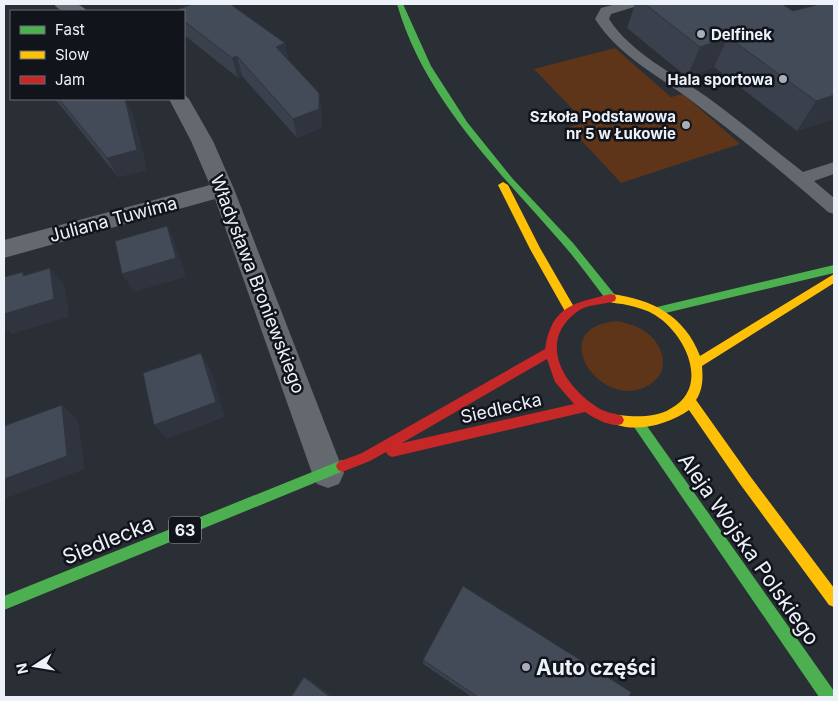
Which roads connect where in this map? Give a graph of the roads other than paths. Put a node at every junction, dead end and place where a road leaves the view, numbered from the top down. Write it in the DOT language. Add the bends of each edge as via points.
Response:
graph roads {
  1 [pos="62,4"];
  2 [pos="400,4"];
  3 [pos="629,4"];
  4 [pos="76,10"];
  5 [pos="180,100"];
  6 [pos="492,161"];
  7 [pos="834,168"];
  8 [pos="801,179"];
  9 [pos="223,189"];
  10 [pos="834,208"];
  11 [pos="4,249"];
  12 [pos="834,269"];
  13 [pos="834,278"];
  14 [pos="611,298"];
  15 [pos="570,310"];
  16 [pos="657,311"];
  17 [pos="549,352"];
  18 [pos="698,363"];
  19 [pos="690,401"];
  20 [pos="584,407"];
  21 [pos="638,423"];
  22 [pos="366,457"];
  23 [pos="328,472"];
  24 [pos="834,600"];
  25 [pos="4,603"];
  26 [pos="828,697"];
  1 -- 4 [label="street"];
  2 -- 6 [label="main road" via="424,63"];
  3 -- 8 [label="lane" via="606,11 602,20 608,31"];
  5 -- 9 [label="street, Władysława Broniewskiego"];
  6 -- 14 [label="main road" via="565,240"];
  6 -- 15 [label="main road" via="535,249"];
  7 -- 8 [label="lane"];
  8 -- 10 [label="lane"];
  9 -- 11 [label="street, Juliana Tuwima"];
  9 -- 23 [label="street, Władysława Broniewskiego"];
  12 -- 16 [label="main road"];
  13 -- 18 [label="main road"];
  14 -- 15 [label="main road" via="596,299"];
  14 -- 16 [label="main road" via="635,302"];
  15 -- 17 [label="main road" via="554,328"];
  16 -- 18 [label="main road" via="680,328"];
  17 -- 20 [label="main road" via="555,375"];
  17 -- 22 [label="main road, Siedlecka / 63"];
  18 -- 19 [label="main road" via="698,383"];
  19 -- 21 [label="main road" via="668,417"];
  19 -- 24 [label="main road, Aleja Wojska Polskiego"];
  20 -- 21 [label="main road" via="611,419"];
  20 -- 22 [label="main road, Siedlecka / 63"];
  21 -- 26 [label="main road, Aleja Wojska Polskiego"];
  22 -- 23 [label="main road, Siedlecka / 63"];
  23 -- 25 [label="main road, Siedlecka / 63"];
}
